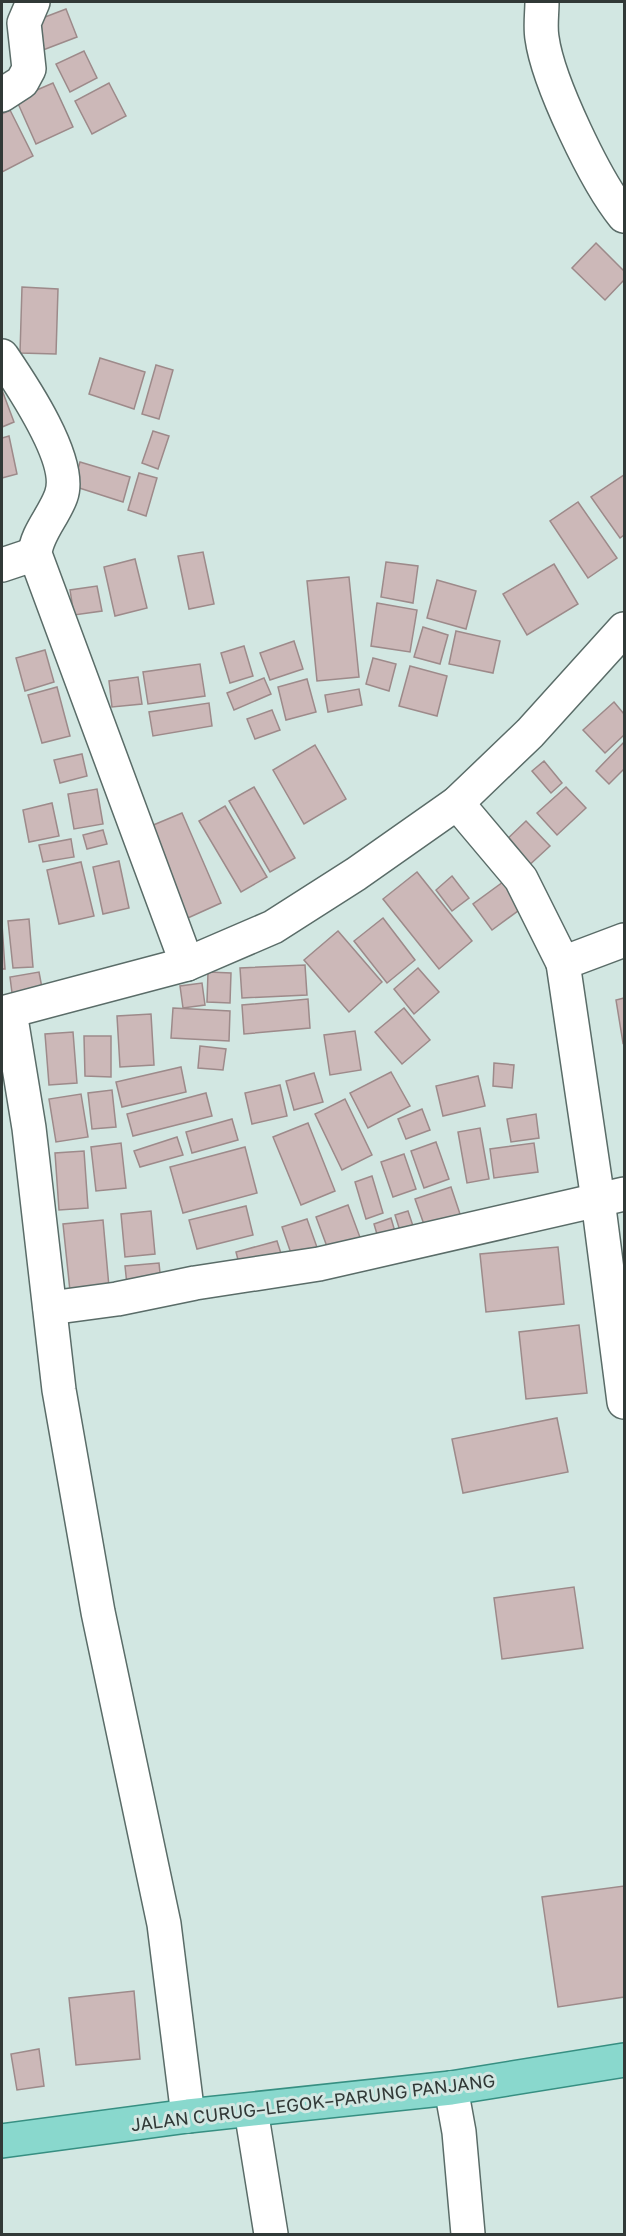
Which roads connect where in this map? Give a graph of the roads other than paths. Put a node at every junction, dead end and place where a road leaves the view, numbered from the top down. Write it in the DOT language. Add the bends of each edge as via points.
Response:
graph roads {
  1 [pos="33,2"];
  2 [pos="542,2"];
  3 [pos="2,95"];
  4 [pos="624,216"];
  5 [pos="2,356"];
  6 [pos="35,554"];
  7 [pos="2,565"];
  8 [pos="624,629"];
  9 [pos="457,803"];
  10 [pos="624,940"];
  11 [pos="563,963"];
  12 [pos="187,964"];
  13 [pos="6,1012"];
  14 [pos="611,1197"];
  15 [pos="50,1308"];
  16 [pos="624,1402"];
  17 [pos="624,2060"];
  18 [pos="451,2088"];
  19 [pos="251,2110"];
  20 [pos="188,2116"];
  21 [pos="2,2141"];
  22 [pos="271,2235"];
  23 [pos="468,2235"];
  1 -- 3 [label="street" via="24,23 29,69 22,82"];
  2 -- 4 [label="street" via="541,37 549,68 595,173"];
  5 -- 6 [label="street" via="34,401 61,467 63,494 36,544"];
  6 -- 7 [label="street"];
  6 -- 12 [label="street"];
  8 -- 9 [label="street" via="530,733"];
  9 -- 11 [label="street" via="521,879"];
  9 -- 12 [label="street" via="273,927"];
  10 -- 11 [label="street"];
  11 -- 14 [label="street"];
  12 -- 13 [label="street"];
  13 -- 15 [label="street" via="29,1128"];
  14 -- 15 [label="street" via="331,1262"];
  14 -- 16 [label="street"];
  15 -- 20 [label="street" via="59,1390 96,1600 164,1924"];
  17 -- 18 [label="main road, JALAN CURUG–LEGOK–PARUNG PANJANG"];
  18 -- 19 [label="main road, JALAN CURUG–LEGOK–PARUNG PANJANG"];
  18 -- 23 [label="street"];
  19 -- 20 [label="main road, JALAN CURUG–LEGOK–PARUNG PANJANG"];
  19 -- 22 [label="street"];
  20 -- 21 [label="main road, JALAN CURUG–LEGOK–PARUNG PANJANG"];
}
